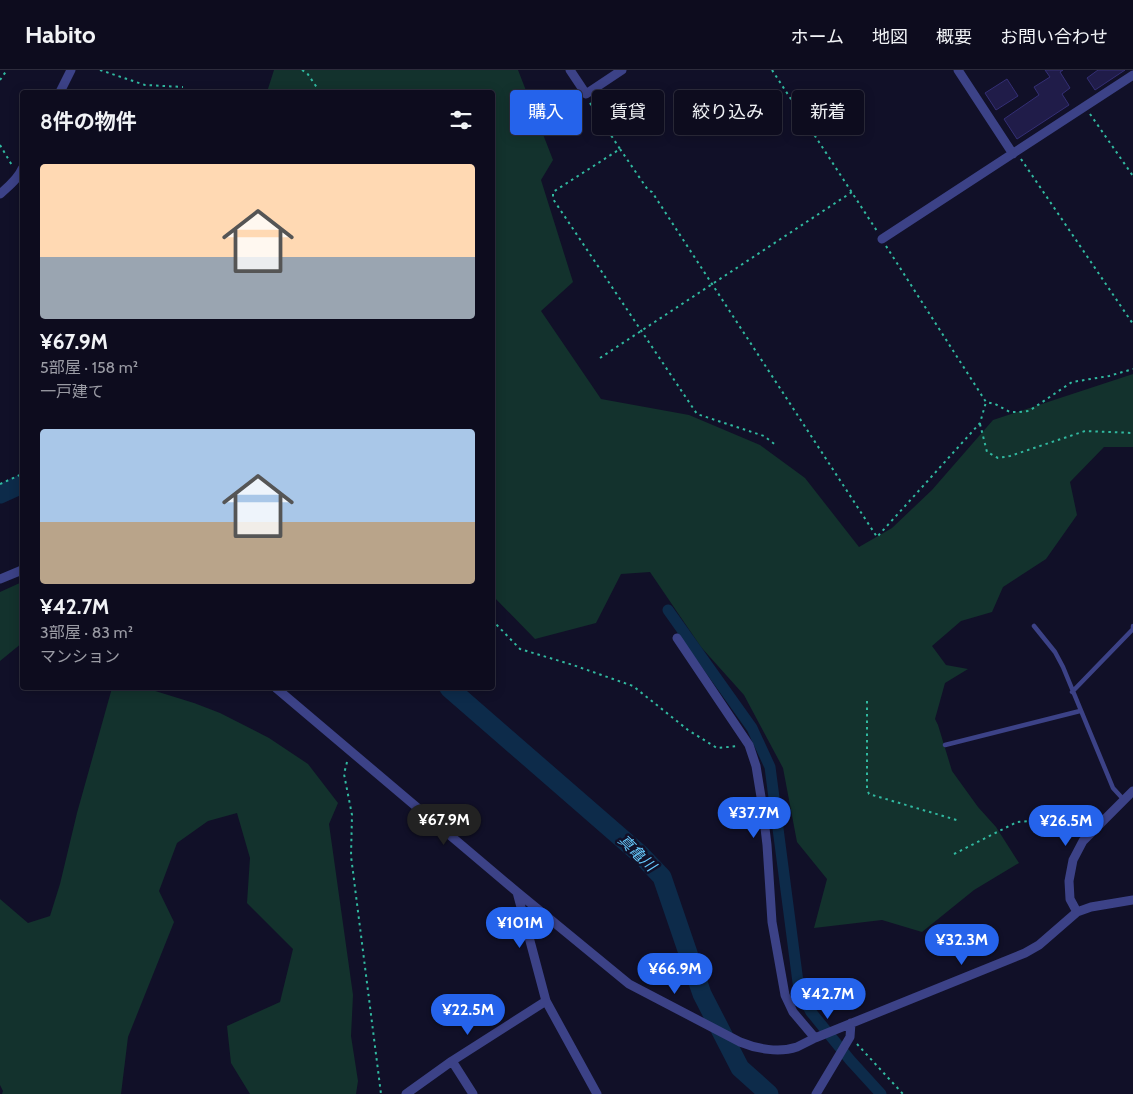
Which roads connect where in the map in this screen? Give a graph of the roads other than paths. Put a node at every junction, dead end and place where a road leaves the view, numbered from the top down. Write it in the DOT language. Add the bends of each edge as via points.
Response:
graph roads {
  1 [pos="71,70"];
  2 [pos="570,70"];
  3 [pos="622,70"];
  4 [pos="958,70"];
  5 [pos="1133,75"];
  6 [pos="61,90"];
  7 [pos="1014,153"];
  8 [pos="20,172"];
  9 [pos="0,194"];
  10 [pos="882,239"];
  11 [pos="20,571"];
  12 [pos="0,579"];
  13 [pos="1034,626"];
  14 [pos="1133,626"];
  15 [pos="677,638"];
  16 [pos="278,690"];
  17 [pos="1072,692"];
  18 [pos="1080,711"];
  19 [pos="945,745"];
  20 [pos="1133,792"];
  21 [pos="1124,800"];
  22 [pos="518,892"];
  23 [pos="1133,900"];
  24 [pos="1077,912"];
  25 [pos="546,1001"];
  26 [pos="851,1024"];
  27 [pos="815,1038"];
  28 [pos="452,1061"];
  29 [pos="406,1094"];
  30 [pos="473,1094"];
  31 [pos="597,1094"];
  32 [pos="816,1094"];
  1 -- 6 [label="street"];
  2 -- 3 [label="street" via="586,94"];
  4 -- 7 [label="street"];
  5 -- 7 [label="street"];
  7 -- 10 [label="street"];
  8 -- 9 [label="street"];
  11 -- 12 [label="street"];
  13 -- 17 [label="lane" via="1055,652"];
  14 -- 17 [label="lane"];
  15 -- 27 [label="street" via="749,745 762,803 772,922 785,996 793,1012"];
  16 -- 22 [label="street"];
  17 -- 18 [label="lane"];
  18 -- 19 [label="lane"];
  18 -- 21 [label="lane" via="1114,788"];
  20 -- 21 [label="street"];
  21 -- 24 [label="street" via="1083,841 1073,860 1070,899"];
  22 -- 25 [label="street"];
  22 -- 27 [label="street" via="629,984 740,1042 753,1047 779,1049 797,1047"];
  23 -- 24 [label="street"];
  24 -- 26 [label="street" via="1025,953"];
  25 -- 28 [label="street"];
  25 -- 31 [label="street"];
  26 -- 27 [label="street"];
  26 -- 32 [label="street" via="850,1037"];
  28 -- 29 [label="street"];
  28 -- 30 [label="street"];
}
